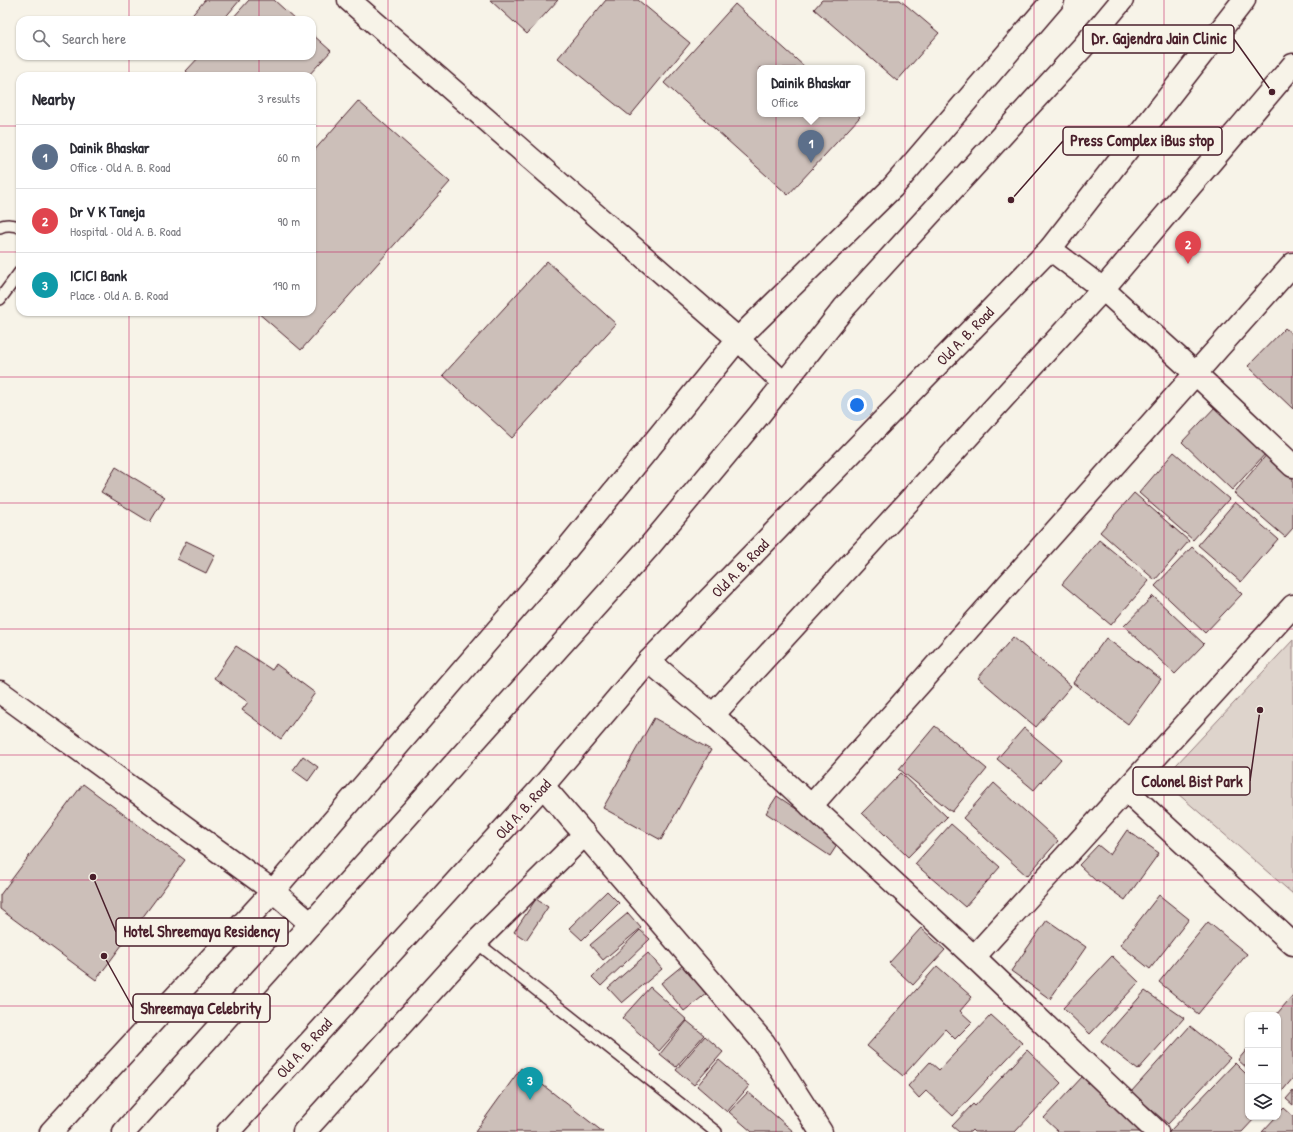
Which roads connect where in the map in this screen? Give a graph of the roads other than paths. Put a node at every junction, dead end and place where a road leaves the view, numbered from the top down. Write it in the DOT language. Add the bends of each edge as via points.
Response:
graph roads {
  1 [pos="349,0"];
  2 [pos="1053,0"];
  3 [pos="1122,0"];
  4 [pos="1244,0"];
  5 [pos="1293,65"];
  6 [pos="16,226"];
  7 [pos="0,227"];
  8 [pos="1050,249"];
  9 [pos="1293,264"];
  10 [pos="16,277"];
  11 [pos="1103,289"];
  12 [pos="0,299"];
  13 [pos="738,340"];
  14 [pos="1196,373"];
  15 [pos="784,384"];
  16 [pos="1293,466"];
  17 [pos="1293,606"];
  18 [pos="649,661"];
  19 [pos="0,692"];
  20 [pos="713,715"];
  21 [pos="544,786"];
  22 [pos="1126,790"];
  23 [pos="811,806"];
  24 [pos="585,834"];
  25 [pos="273,891"];
  26 [pos="311,924"];
  27 [pos="476,942"];
  28 [pos="1293,944"];
  29 [pos="974,957"];
  30 [pos="51,1132"];
  31 [pos="124,1132"];
  32 [pos="228,1132"];
  33 [pos="304,1132"];
  34 [pos="716,1132"];
  35 [pos="821,1132"];
  36 [pos="1157,1132"];
  1 -- 13 [label="street"];
  2 -- 13 [label="street" via="892,188"];
  3 -- 15 [label="street" via="1082,48 844,308"];
  4 -- 8 [label="street, Old A. B. Road"];
  5 -- 11 [label="street"];
  6 -- 7 [label="lane"];
  8 -- 11 [label="street"];
  8 -- 18 [label="street, Old A. B. Road"];
  9 -- 14 [label="street"];
  10 -- 12 [label="lane"];
  11 -- 14 [label="street"];
  11 -- 20 [label="street"];
  13 -- 15 [label="street"];
  13 -- 25 [label="street" via="566,550"];
  14 -- 16 [label="street"];
  14 -- 23 [label="street"];
  15 -- 26 [label="street" via="648,548"];
  17 -- 22 [label="street"];
  18 -- 20 [label="street"];
  18 -- 21 [label="street, Old A. B. Road"];
  19 -- 25 [label="street"];
  20 -- 23 [label="street"];
  21 -- 24 [label="street"];
  21 -- 32 [label="street, Old A. B. Road"];
  22 -- 28 [label="street"];
  22 -- 29 [label="street"];
  23 -- 29 [label="street"];
  24 -- 27 [label="street"];
  24 -- 35 [label="street" via="764,1043"];
  25 -- 26 [label="street"];
  25 -- 30 [label="street"];
  26 -- 31 [label="street"];
  27 -- 33 [label="street"];
  27 -- 34 [label="lane"];
  29 -- 36 [label="street"];
}
